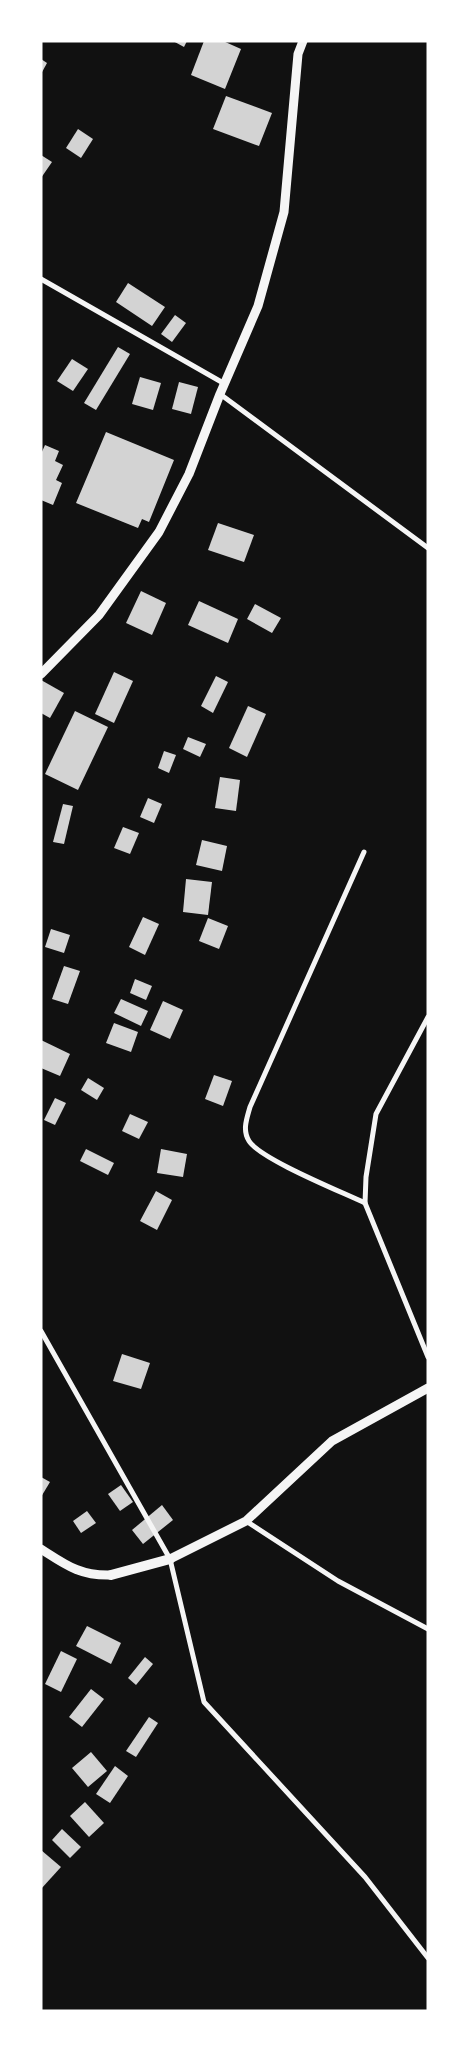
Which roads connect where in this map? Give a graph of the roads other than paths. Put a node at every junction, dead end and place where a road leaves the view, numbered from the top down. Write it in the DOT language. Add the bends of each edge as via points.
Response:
graph roads {
  1 [pos="303,41"];
  2 [pos="41,279"];
  3 [pos="225,384"];
  4 [pos="220,394"];
  5 [pos="428,548"];
  6 [pos="41,674"];
  7 [pos="364,852"];
  8 [pos="428,1016"];
  9 [pos="365,1203"];
  10 [pos="41,1331"];
  11 [pos="428,1357"];
  12 [pos="428,1388"];
  13 [pos="246,1521"];
  14 [pos="41,1549"];
  15 [pos="170,1559"];
  16 [pos="111,1575"];
  17 [pos="428,1629"];
  18 [pos="428,1958"];
  1 -- 3 [label="street" via="298,54 284,212 258,306"];
  2 -- 3 [label="street"];
  3 -- 4 [label="street"];
  4 -- 5 [label="street"];
  4 -- 6 [label="street" via="189,474 159,532 99,615"];
  7 -- 9 [label="street" via="244,1127 249,1141 263,1154"];
  8 -- 9 [label="street" via="376,1114"];
  9 -- 11 [label="street"];
  10 -- 15 [label="street"];
  12 -- 13 [label="street" via="332,1441"];
  13 -- 15 [label="street"];
  13 -- 17 [label="street" via="338,1581"];
  14 -- 16 [label="street" via="74,1570 94,1576"];
  15 -- 16 [label="main road"];
  15 -- 18 [label="street" via="204,1702 365,1877"];
}
